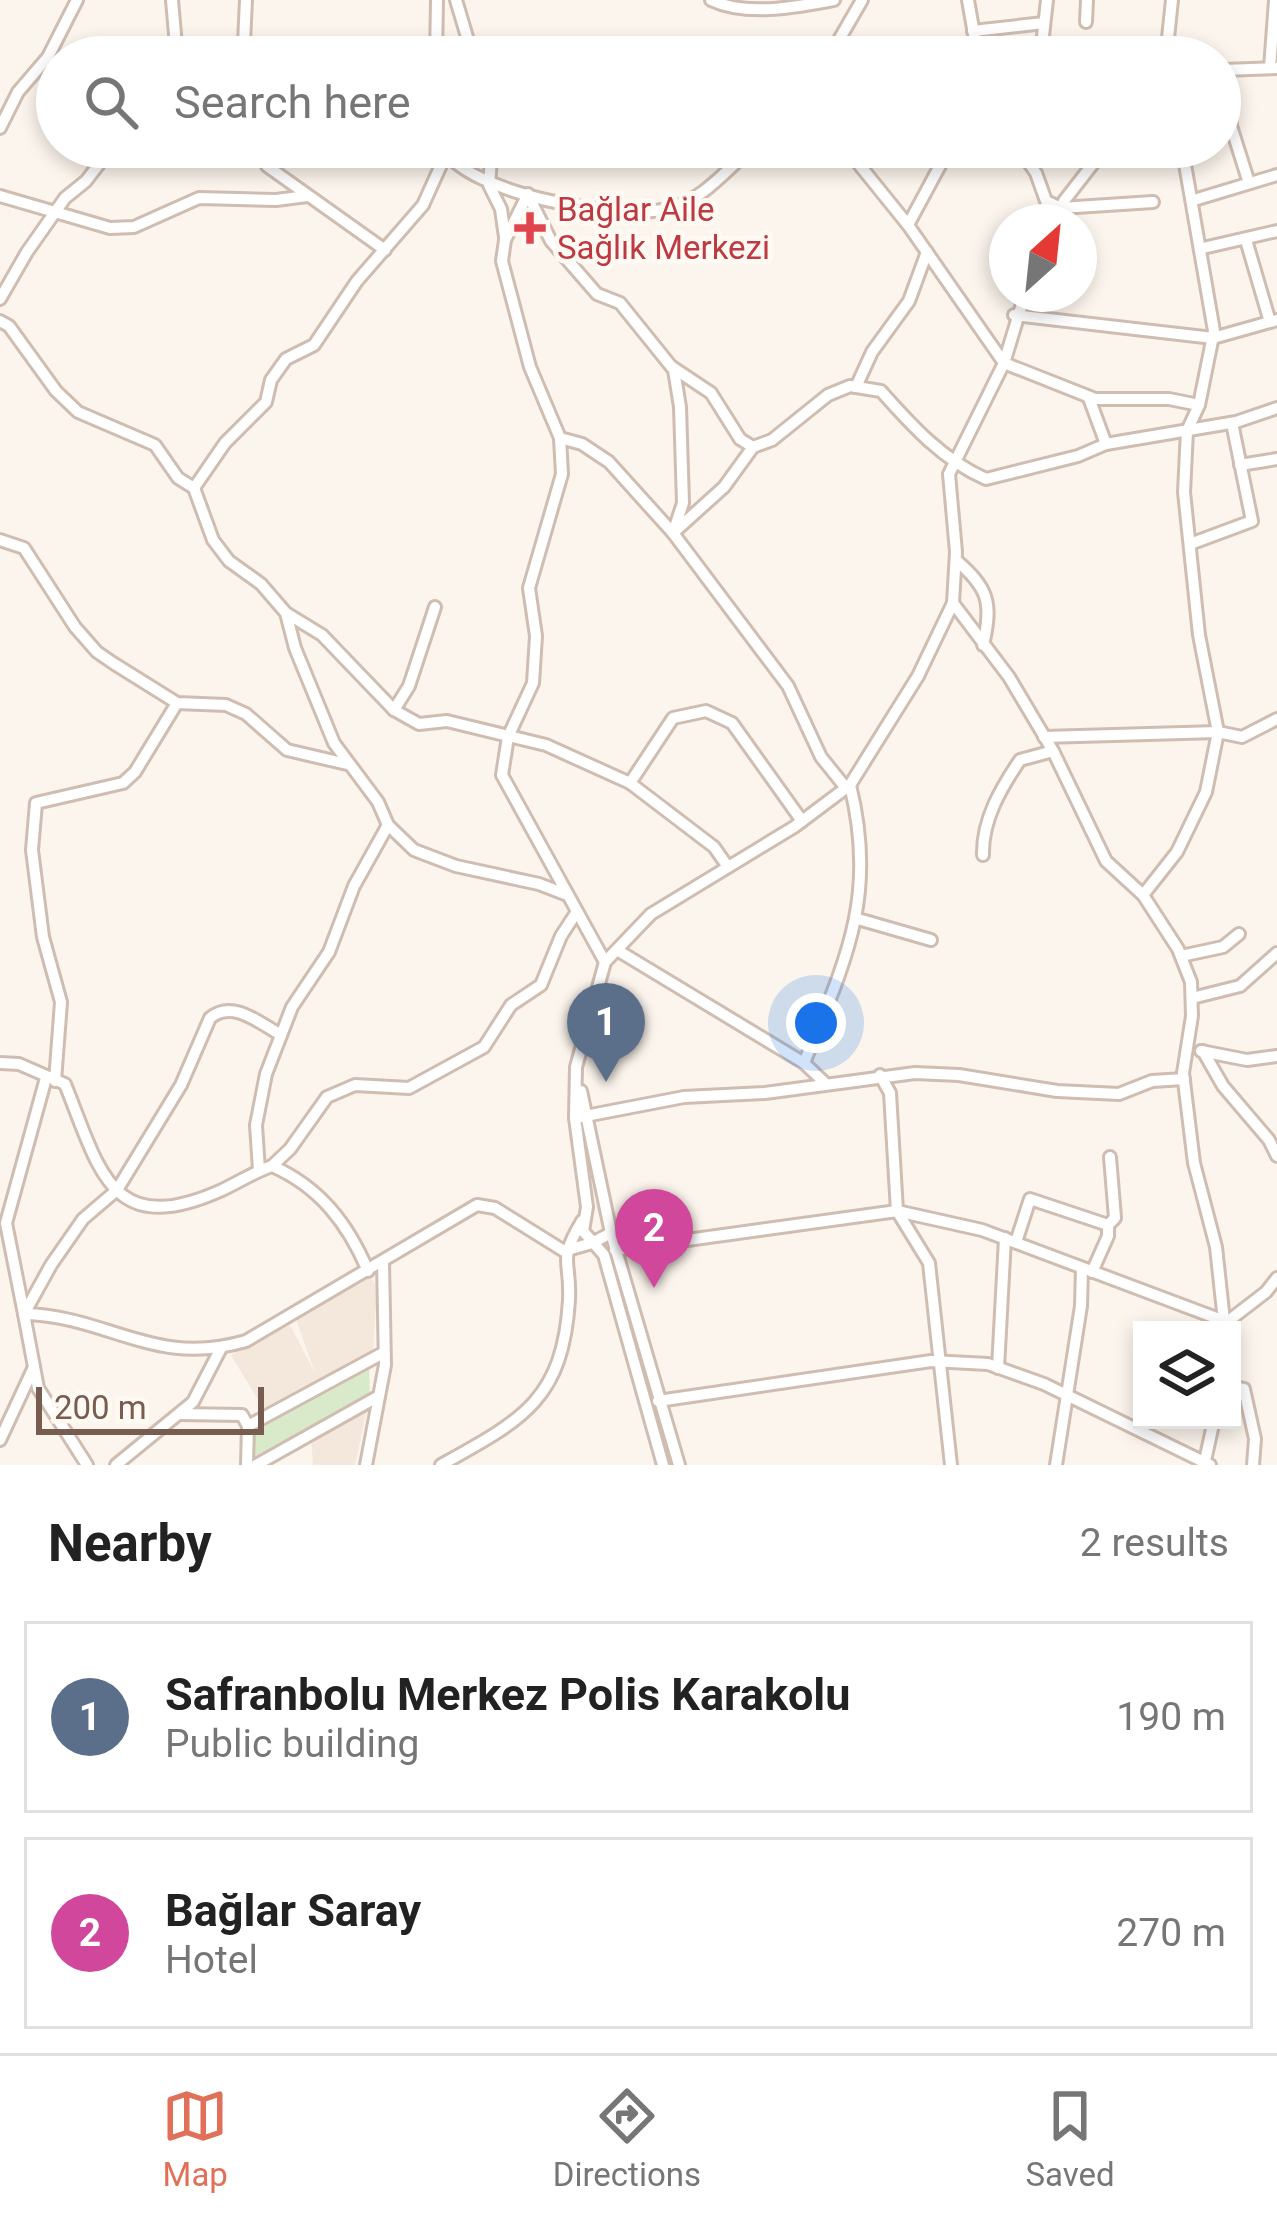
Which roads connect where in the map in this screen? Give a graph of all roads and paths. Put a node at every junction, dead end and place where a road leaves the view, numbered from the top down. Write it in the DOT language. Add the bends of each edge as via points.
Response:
graph roads {
  1 [pos="77,0"];
  2 [pos="172,0"];
  3 [pos="245,0"];
  4 [pos="436,0"];
  5 [pos="456,0"];
  6 [pos="711,0"];
  7 [pos="836,0"];
  8 [pos="968,0"];
  9 [pos="1047,0"];
  10 [pos="1087,0"];
  11 [pos="1172,0"];
  12 [pos="1275,0"];
  13 [pos="860,3"];
  14 [pos="1086,22"];
  15 [pos="1044,23"];
  16 [pos="974,32"];
  17 [pos="59,36"];
  18 [pos="175,36"];
  19 [pos="244,36"];
  20 [pos="436,36"];
  21 [pos="467,36"];
  22 [pos="841,36"];
  23 [pos="975,36"];
  24 [pos="1043,36"];
  25 [pos="1168,36"];
  26 [pos="1274,68"];
  27 [pos="1241,69"];
  28 [pos="36,71"];
  29 [pos="0,128"];
  30 [pos="1241,158"];
  31 [pos="94,168"];
  32 [pos="269,168"];
  33 [pos="438,168"];
  34 [pos="468,168"];
  35 [pos="490,168"];
  36 [pos="730,168"];
  37 [pos="862,168"];
  38 [pos="939,168"];
  39 [pos="1033,168"];
  40 [pos="1088,168"];
  41 [pos="1187,168"];
  42 [pos="1277,175"];
  43 [pos="1249,183"];
  44 [pos="489,184"];
  45 [pos="528,194"];
  46 [pos="0,196"];
  47 [pos="308,196"];
  48 [pos="1195,200"];
  49 [pos="1153,202"];
  50 [pos="1052,204"];
  51 [pos="1064,204"];
  52 [pos="1097,206"];
  53 [pos="56,211"];
  54 [pos="908,225"];
  55 [pos="1277,231"];
  56 [pos="506,240"];
  57 [pos="1246,240"];
  58 [pos="1203,248"];
  59 [pos="385,250"];
  60 [pos="927,252"];
  61 [pos="0,299"];
  62 [pos="1016,312"];
  63 [pos="1015,315"];
  64 [pos="0,321"];
  65 [pos="1274,321"];
  66 [pos="1213,338"];
  67 [pos="1004,363"];
  68 [pos="672,367"];
  69 [pos="856,387"];
  70 [pos="1089,398"];
  71 [pos="1199,405"];
  72 [pos="1277,408"];
  73 [pos="1232,423"];
  74 [pos="1187,431"];
  75 [pos="560,438"];
  76 [pos="1106,444"];
  77 [pos="753,447"];
  78 [pos="1277,459"];
  79 [pos="955,462"];
  80 [pos="1240,465"];
  81 [pos="194,488"];
  82 [pos="673,533"];
  83 [pos="0,540"];
  84 [pos="1190,544"];
  85 [pos="956,560"];
  86 [pos="953,603"];
  87 [pos="435,607"];
  88 [pos="286,613"];
  89 [pos="983,645"];
  90 [pos="177,703"];
  91 [pos="394,710"];
  92 [pos="1277,718"];
  93 [pos="1218,732"];
  94 [pos="508,737"];
  95 [pos="1044,737"];
  96 [pos="1053,751"];
  97 [pos="349,764"];
  98 [pos="630,783"];
  99 [pos="848,786"];
  100 [pos="802,821"];
  101 [pos="388,825"];
  102 [pos="983,855"];
  103 [pos="728,867"];
  104 [pos="565,894"];
  105 [pos="1143,896"];
  106 [pos="576,913"];
  107 [pos="857,920"];
  108 [pos="1239,934"];
  109 [pos="931,940"];
  110 [pos="617,950"];
  111 [pos="1277,952"];
  112 [pos="1181,956"];
  113 [pos="605,962"];
  114 [pos="1192,998"];
  115 [pos="281,1035"];
  116 [pos="1187,1045"];
  117 [pos="1203,1052"];
  118 [pos="1277,1056"];
  119 [pos="0,1063"];
  120 [pos="804,1064"];
  121 [pos="880,1076"];
  122 [pos="51,1079"];
  123 [pos="1184,1079"];
  124 [pos="826,1083"];
  125 [pos="580,1117"];
  126 [pos="1277,1156"];
  127 [pos="1110,1157"];
  128 [pos="266,1168"];
  129 [pos="117,1190"];
  130 [pos="897,1210"];
  131 [pos="584,1219"];
  132 [pos="1108,1225"];
  133 [pos="609,1227"];
  134 [pos="1011,1240"];
  135 [pos="592,1243"];
  136 [pos="615,1250"];
  137 [pos="565,1251"];
  138 [pos="383,1262"];
  139 [pos="1087,1270"];
  140 [pos="368,1271"];
  141 [pos="1277,1278"];
  142 [pos="24,1314"];
  143 [pos="1214,1321"];
  144 [pos="1225,1321"];
  145 [pos="1231,1321"];
  146 [pos="220,1349"];
  147 [pos="383,1353"];
  148 [pos="941,1361"];
  149 [pos="34,1366"];
  150 [pos="998,1368"];
  151 [pos="1241,1389"];
  152 [pos="1065,1395"];
  153 [pos="379,1396"];
  154 [pos="658,1402"];
  155 [pos="179,1414"];
  156 [pos="248,1426"];
  157 [pos="1212,1429"];
  158 [pos="0,1439"];
  159 [pos="86,1465"];
  160 [pos="116,1465"];
  161 [pos="247,1465"];
  162 [pos="256,1465"];
  163 [pos="366,1465"];
  164 [pos="441,1465"];
  165 [pos="663,1465"];
  166 [pos="679,1465"];
  167 [pos="951,1465"];
  168 [pos="1056,1465"];
  169 [pos="1206,1465"];
  170 [pos="1253,1465"];
  1 -- 17 [label="street"];
  2 -- 18 [label="street"];
  3 -- 19 [label="street"];
  4 -- 20 [label="street"];
  5 -- 21 [label="street"];
  6 -- 7 [label="street" via="785,9"];
  7 -- 13 [label="street"];
  8 -- 16 [label="street"];
  9 -- 15 [label="street"];
  10 -- 14 [label="street"];
  11 -- 25 [label="street"];
  12 -- 26 [label="street"];
  13 -- 22 [label="street"];
  15 -- 16 [label="street"];
  15 -- 24 [label="street"];
  16 -- 23 [label="street"];
  26 -- 27 [label="street"];
  28 -- 29 [label="street"];
  30 -- 43 [label="street"];
  31 -- 53 [label="street"];
  32 -- 47 [label="street"];
  33 -- 59 [label="street" via="423,205"];
  34 -- 44 [label="street"];
  35 -- 44 [label="street"];
  36 -- 45 [label="street" via="670,208 611,210"];
  37 -- 54 [label="street"];
  38 -- 54 [label="street"];
  39 -- 50 [label="street"];
  40 -- 51 [label="street"];
  41 -- 48 [label="street"];
  42 -- 43 [label="street"];
  43 -- 48 [label="street"];
  44 -- 45 [label="street"];
  44 -- 56 [label="street"];
  45 -- 56 [label="street"];
  45 -- 68 [label="street" via="551,241 597,294 620,303"];
  46 -- 53 [label="street"];
  47 -- 53 [label="street" via="199,198 110,228"];
  47 -- 59 [label="street"];
  48 -- 58 [label="street"];
  49 -- 52 [label="street"];
  53 -- 61 [label="street"];
  54 -- 60 [label="street"];
  55 -- 57 [label="street"];
  56 -- 75 [label="street" via="502,261 530,367"];
  57 -- 58 [label="street"];
  57 -- 65 [label="street"];
  58 -- 66 [label="street"];
  59 -- 81 [label="street" via="314,345 286,359 266,402"];
  60 -- 67 [label="street"];
  60 -- 69 [label="street" via="909,301"];
  62 -- 63 [label="street"];
  63 -- 66 [label="street"];
  63 -- 67 [label="street"];
  64 -- 81 [label="street" via="78,412 155,445"];
  65 -- 66 [label="street"];
  66 -- 71 [label="street"];
  67 -- 70 [label="street"];
  67 -- 79 [label="street"];
  68 -- 77 [label="street" via="711,393"];
  68 -- 82 [label="street" via="683,502"];
  69 -- 77 [label="street" via="828,395"];
  69 -- 79 [label="street" via="881,391"];
  70 -- 71 [label="street"];
  70 -- 76 [label="street"];
  71 -- 74 [label="street"];
  72 -- 73 [label="street"];
  73 -- 74 [label="street"];
  73 -- 80 [label="street"];
  74 -- 76 [label="street"];
  74 -- 84 [label="street"];
  75 -- 82 [label="street" via="608,462"];
  75 -- 94 [label="street" via="562,474 529,588 533,682"];
  76 -- 79 [label="street" via="986,479"];
  77 -- 82 [label="street" via="724,487"];
  78 -- 80 [label="street"];
  79 -- 85 [label="street" via="949,474"];
  80 -- 84 [label="street" via="1252,521"];
  81 -- 88 [label="street" via="213,540"];
  82 -- 99 [label="street" via="788,686 820,757"];
  83 -- 90 [label="street" via="24,548 97,652"];
  84 -- 93 [label="street"];
  85 -- 86 [label="street"];
  85 -- 89 [label="street" via="987,596"];
  86 -- 89 [label="street"];
  86 -- 99 [label="street"];
  87 -- 91 [label="street"];
  88 -- 91 [label="street" via="322,635"];
  88 -- 97 [label="street"];
  89 -- 95 [label="street"];
  90 -- 97 [label="street" via="226,706 287,750"];
  90 -- 122 [label="street" via="123,784 36,803 32,850 43,937 62,1002"];
  91 -- 94 [label="street" via="418,724 447,721"];
  92 -- 93 [label="street" via="1242,736"];
  93 -- 95 [label="street"];
  93 -- 105 [label="street" via="1206,792 1177,852"];
  94 -- 98 [label="street"];
  94 -- 104 [label="street" via="502,775"];
  95 -- 96 [label="street"];
  96 -- 102 [label="street" via="1020,760 982,831"];
  96 -- 105 [label="street" via="1106,861"];
  97 -- 101 [label="street"];
  98 -- 100 [label="street" via="673,718 706,711 732,723"];
  98 -- 103 [label="street" via="714,847"];
  99 -- 100 [label="street"];
  99 -- 107 [label="street" via="860,822"];
  100 -- 103 [label="street"];
  101 -- 104 [label="street" via="414,850"];
  101 -- 115 [label="street"];
  103 -- 110 [label="street" via="651,914"];
  104 -- 106 [label="street"];
  105 -- 112 [label="street"];
  106 -- 113 [label="street"];
  106 -- 128 [label="street" via="541,986 511,1005 484,1047 409,1088 355,1085 327,1097"];
  107 -- 109 [label="street"];
  107 -- 120 [label="street"];
  108 -- 112 [label="street" via="1223,947"];
  110 -- 113 [label="street"];
  110 -- 120 [label="street"];
  111 -- 114 [label="street" via="1240,986"];
  112 -- 114 [label="street"];
  113 -- 125 [label="street" via="576,1067"];
  114 -- 116 [label="street"];
  115 -- 128 [label="street" via="256,1125"];
  115 -- 129 [label="street" via="230,1009 210,1018 181,1085"];
  116 -- 117 [label="street"];
  116 -- 123 [label="street"];
  117 -- 118 [label="street"];
  117 -- 126 [label="street"];
  119 -- 122 [label="street"];
  120 -- 124 [label="street"];
  121 -- 123 [label="street" via="959,1075 1119,1094"];
  121 -- 124 [label="street"];
  121 -- 130 [label="street" via="890,1093"];
  122 -- 129 [label="street" via="65,1084"];
  122 -- 142 [label="street" via="6,1223"];
  123 -- 144 [label="street"];
  124 -- 125 [label="street"];
  125 -- 131 [label="street"];
  125 -- 133 [label="street"];
  127 -- 132 [label="street" via="1115,1218"];
  128 -- 129 [label="street" via="178,1206 143,1208"];
  128 -- 140 [label="street" via="289,1173 336,1211"];
  129 -- 142 [label="street" via="83,1220"];
  130 -- 134 [label="street"];
  130 -- 136 [label="street"];
  130 -- 148 [label="street" via="929,1263"];
  131 -- 133 [label="street"];
  131 -- 135 [label="street"];
  131 -- 137 [label="street"];
  132 -- 134 [label="street" via="1030,1199"];
  132 -- 139 [label="street"];
  133 -- 135 [label="street"];
  133 -- 136 [label="street"];
  134 -- 139 [label="street"];
  134 -- 150 [label="street"];
  135 -- 137 [label="street"];
  135 -- 165 [label="street" via="604,1255"];
  136 -- 154 [label="street"];
  137 -- 138 [label="street" via="477,1205"];
  137 -- 164 [label="street" via="562,1358 546,1390 507,1428"];
  138 -- 140 [label="street"];
  138 -- 147 [label="street"];
  139 -- 143 [label="street"];
  139 -- 152 [label="street"];
  140 -- 146 [label="street"];
  141 -- 145 [label="street"];
  142 -- 146 [label="street" via="57,1315 152,1347"];
  142 -- 149 [label="street"];
  146 -- 155 [label="street"];
  147 -- 153 [label="street"];
  147 -- 156 [label="street"];
  148 -- 150 [label="street"];
  148 -- 154 [label="street"];
  148 -- 167 [label="street"];
  149 -- 158 [label="street"];
  149 -- 159 [label="street" via="38,1388"];
  150 -- 152 [label="street"];
  151 -- 170 [label="street" via="1255,1439"];
  152 -- 168 [label="street"];
  152 -- 169 [label="street"];
  153 -- 162 [label="street"];
  153 -- 163 [label="street"];
  154 -- 166 [label="street"];
  155 -- 156 [label="street" via="242,1415"];
  155 -- 160 [label="street"];
  156 -- 161 [label="street"];
  157 -- 169 [label="street"];
}
